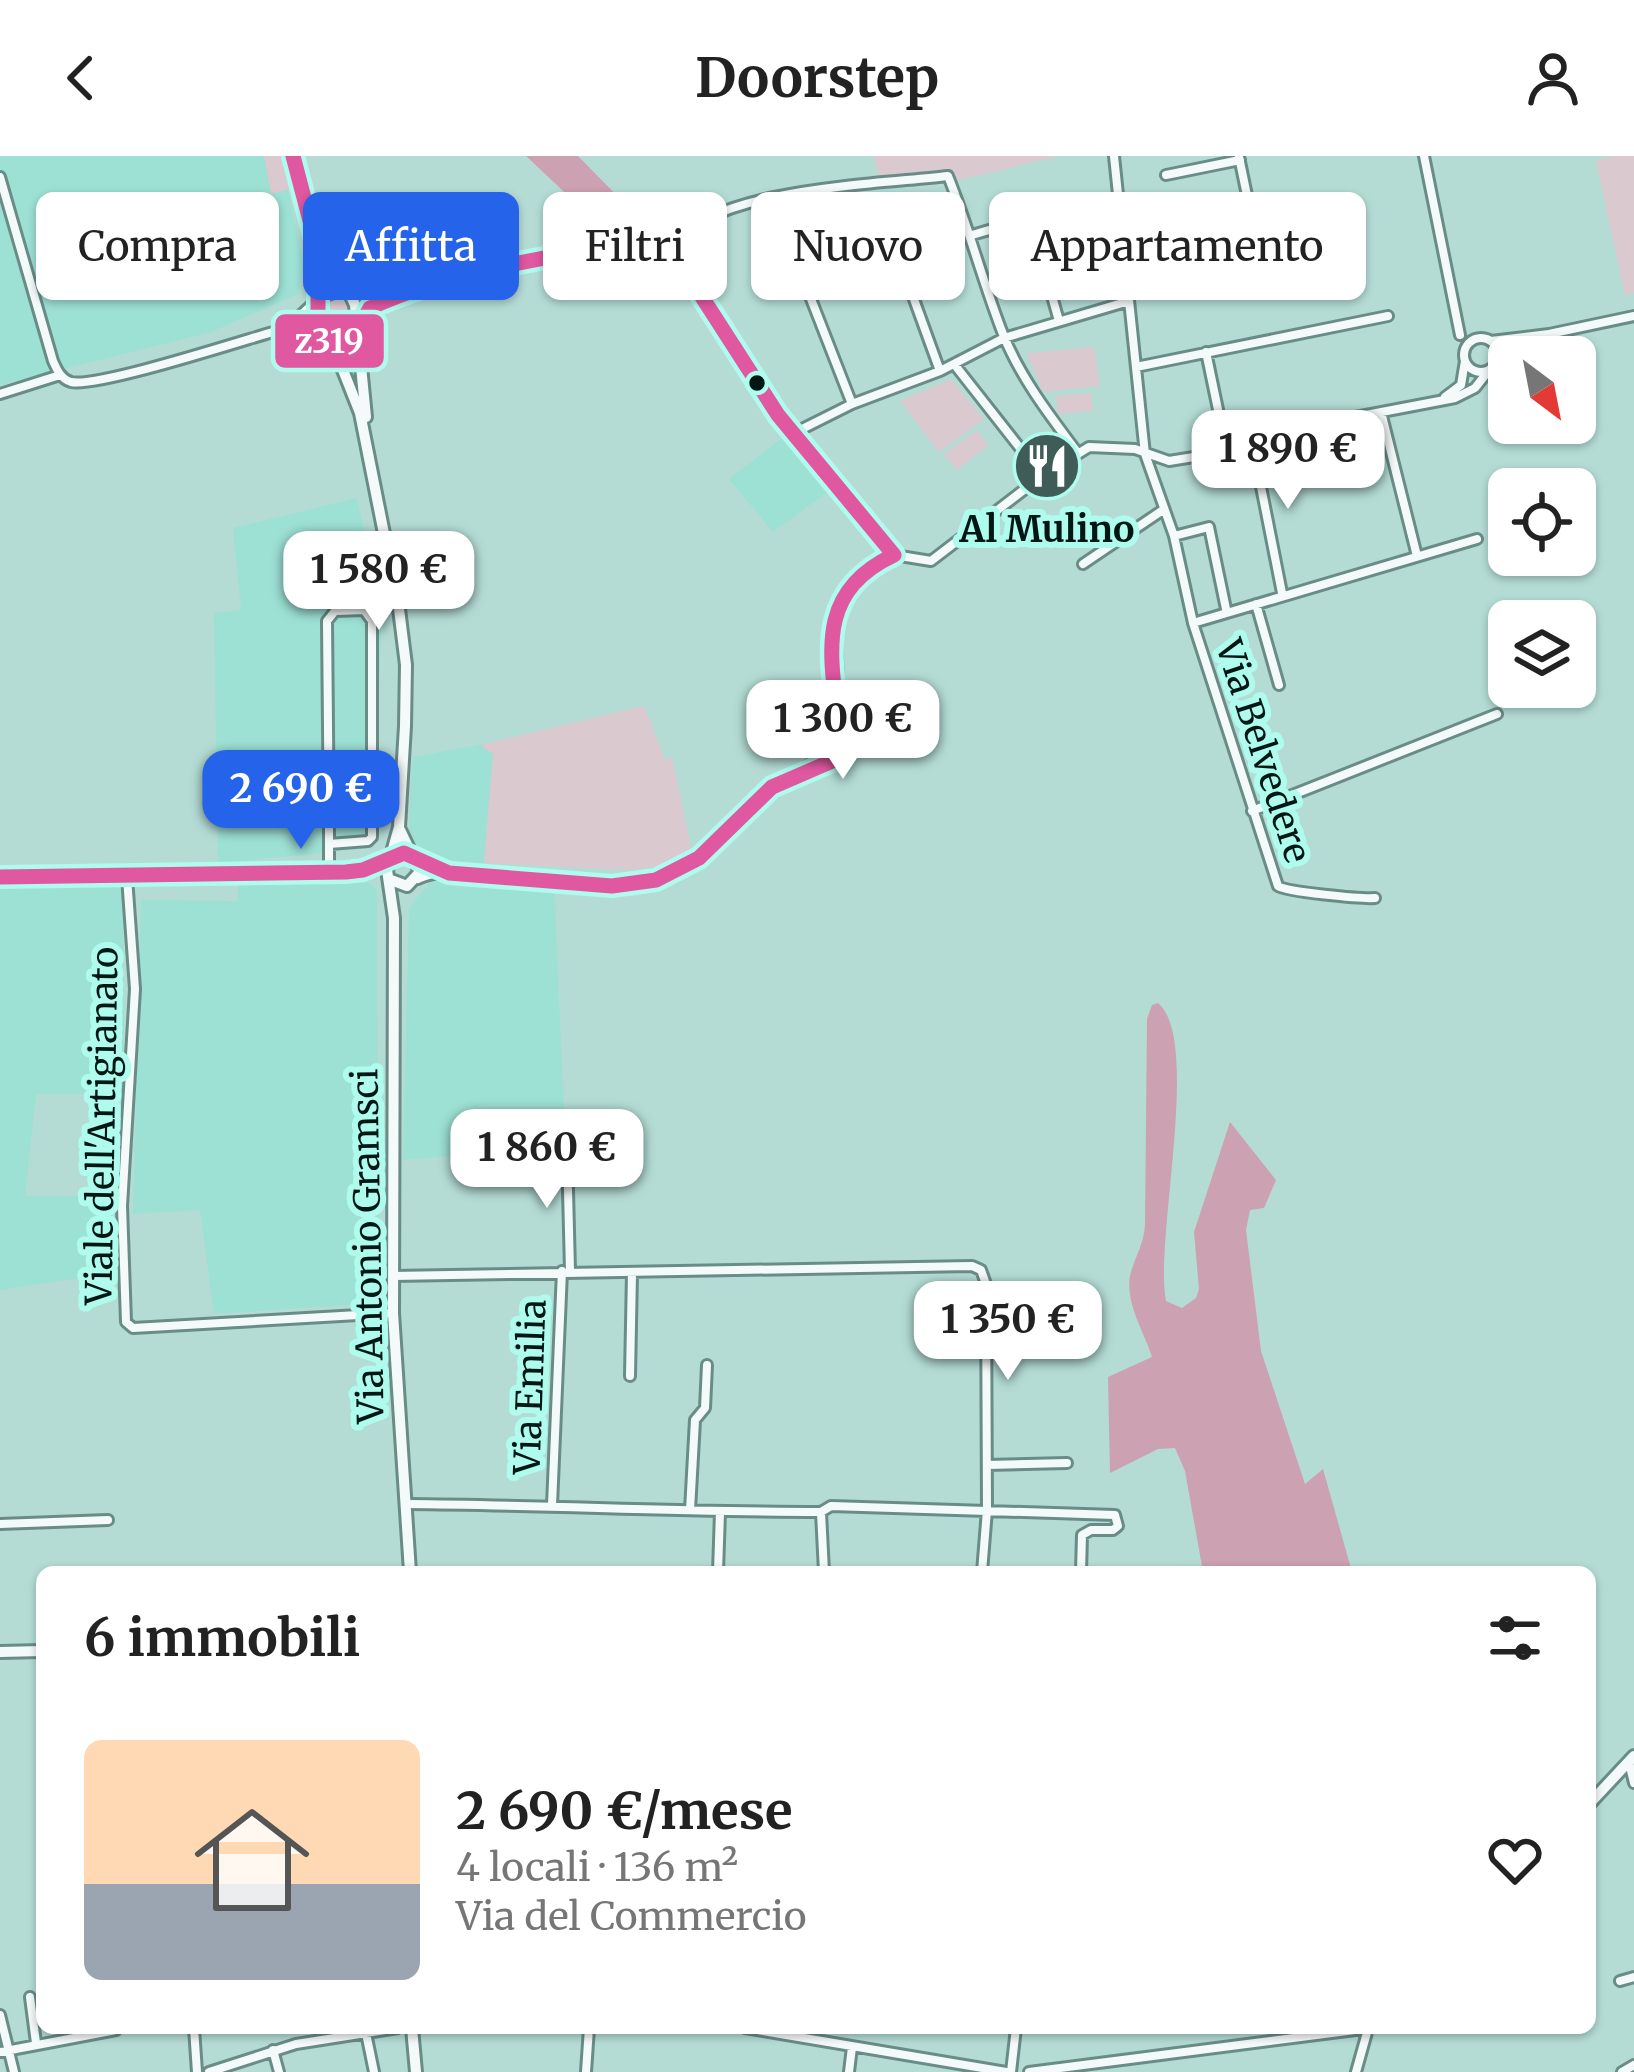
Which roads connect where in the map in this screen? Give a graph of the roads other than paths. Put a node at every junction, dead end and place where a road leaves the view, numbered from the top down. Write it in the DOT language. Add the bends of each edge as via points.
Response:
graph roads {
  1 [pos="293,156"];
  2 [pos="1114,156"];
  3 [pos="1424,156"];
  4 [pos="1239,158"];
  5 [pos="1166,175"];
  6 [pos="0,177"];
  7 [pos="306,192"];
  8 [pos="805,192"];
  9 [pos="954,192"];
  10 [pos="1246,192"];
  11 [pos="965,218"];
  12 [pos="972,236"];
  13 [pos="320,300"];
  14 [pos="352,300"];
  15 [pos="388,300"];
  16 [pos="706,300"];
  17 [pos="811,300"];
  18 [pos="914,300"];
  19 [pos="1129,301"];
  20 [pos="317,302"];
  21 [pos="1388,316"];
  22 [pos="1634,316"];
  23 [pos="1059,321"];
  24 [pos="358,328"];
  25 [pos="283,329"];
  26 [pos="1549,334"];
  27 [pos="1460,335"];
  28 [pos="1532,336"];
  29 [pos="1544,336"];
  30 [pos="324,338"];
  31 [pos="1004,338"];
  32 [pos="1488,340"];
  33 [pos="1471,341"];
  34 [pos="1206,352"];
  35 [pos="1465,358"];
  36 [pos="954,364"];
  37 [pos="1136,367"];
  38 [pos="1488,368"];
  39 [pos="940,371"];
  40 [pos="1488,372"];
  41 [pos="60,375"];
  42 [pos="0,394"];
  43 [pos="1439,401"];
  44 [pos="852,404"];
  45 [pos="1381,412"];
  46 [pos="792,434"];
  47 [pos="367,438"];
  48 [pos="1252,440"];
  49 [pos="1226,448"];
  50 [pos="1077,452"];
  51 [pos="1145,454"];
  52 [pos="1042,476"];
  53 [pos="1163,510"];
  54 [pos="1174,536"];
  55 [pos="1477,539"];
  56 [pos="894,555"];
  57 [pos="1417,556"];
  58 [pos="1083,563"];
  59 [pos="1282,592"];
  60 [pos="1256,604"];
  61 [pos="1226,609"];
  62 [pos="1193,623"];
  63 [pos="1279,685"];
  64 [pos="1497,714"];
  65 [pos="1252,811"];
  66 [pos="399,827"];
  67 [pos="329,844"];
  68 [pos="415,858"];
  69 [pos="391,860"];
  70 [pos="363,871"];
  71 [pos="329,873"];
  72 [pos="449,873"];
  73 [pos="0,877"];
  74 [pos="127,877"];
  75 [pos="391,880"];
  76 [pos="415,882"];
  77 [pos="1375,898"];
  78 [pos="394,918"];
  79 [pos="567,1150"];
  80 [pos="566,1271"];
  81 [pos="632,1273"];
  82 [pos="392,1276"];
  83 [pos="393,1313"];
  84 [pos="707,1365"];
  85 [pos="630,1376"];
  86 [pos="1067,1463"];
  87 [pos="987,1466"];
  88 [pos="406,1504"];
  89 [pos="552,1504"];
  90 [pos="689,1510"];
  91 [pos="987,1510"];
  92 [pos="720,1512"];
  93 [pos="820,1512"];
  94 [pos="108,1520"];
  95 [pos="0,1524"];
  96 [pos="410,1566"];
  97 [pos="718,1566"];
  98 [pos="824,1566"];
  99 [pos="982,1566"];
  100 [pos="1081,1566"];
  101 [pos="36,1651"];
  102 [pos="0,1652"];
  103 [pos="1631,1759"];
  104 [pos="1634,1783"];
  105 [pos="1596,1797"];
  106 [pos="1634,1977"];
  107 [pos="1620,1981"];
  108 [pos="30,1997"];
  109 [pos="0,2015"];
  110 [pos="2,2033"];
  111 [pos="91,2034"];
  112 [pos="194,2034"];
  113 [pos="361,2034"];
  114 [pos="366,2034"];
  115 [pos="413,2034"];
  116 [pos="589,2034"];
  117 [pos="779,2034"];
  118 [pos="1015,2034"];
  119 [pos="1328,2034"];
  120 [pos="1368,2034"];
  121 [pos="36,2043"];
  122 [pos="852,2047"];
  123 [pos="3,2050"];
  124 [pos="273,2050"];
  125 [pos="1634,2065"];
  126 [pos="943,2067"];
  127 [pos="1088,2068"];
  128 [pos="14,2072"];
  129 [pos="196,2072"];
  130 [pos="209,2072"];
  131 [pos="279,2072"];
  132 [pos="374,2072"];
  133 [pos="416,2072"];
  134 [pos="586,2072"];
  135 [pos="597,2072"];
  136 [pos="849,2072"];
  137 [pos="1009,2072"];
  138 [pos="1029,2072"];
  139 [pos="1356,2072"];
  140 [pos="1622,2072"];
  1 -- 7 [label="street"];
  2 -- 19 [label="street, Via Belvedere"];
  3 -- 27 [label="street"];
  4 -- 5 [label="street"];
  4 -- 10 [label="street"];
  6 -- 41 [label="street"];
  8 -- 9 [label="street" via="948,176"];
  11 -- 12 [label="street"];
  12 -- 23 [label="street" via="1030,218"];
  12 -- 31 [label="street"];
  13 -- 20 [label="street"];
  14 -- 24 [label="street"];
  15 -- 24 [label="street" via="367,311"];
  16 -- 46 [label="street"];
  17 -- 44 [label="street"];
  18 -- 39 [label="street"];
  19 -- 23 [label="street"];
  19 -- 37 [label="street, Via Belvedere"];
  20 -- 25 [label="street"];
  20 -- 30 [label="street"];
  21 -- 34 [label="street"];
  22 -- 26 [label="street"];
  23 -- 31 [label="street"];
  24 -- 30 [label="street" via="344,344"];
  24 -- 47 [label="street"];
  25 -- 30 [label="street"];
  25 -- 41 [label="street" via="112,377 73,382"];
  26 -- 28 [label="street"];
  26 -- 29 [label="street"];
  27 -- 33 [label="street"];
  27 -- 35 [label="street"];
  30 -- 47 [label="street"];
  31 -- 36 [label="street"];
  31 -- 50 [label="street"];
  32 -- 33 [label="street"];
  33 -- 35 [label="street"];
  34 -- 37 [label="street"];
  34 -- 49 [label="street"];
  35 -- 38 [label="street" via="1477,371"];
  35 -- 43 [label="street" via="1460,385"];
  36 -- 39 [label="street"];
  36 -- 52 [label="street"];
  37 -- 51 [label="street, Via Belvedere"];
  39 -- 44 [label="street"];
  40 -- 43 [label="street" via="1470,392"];
  41 -- 42 [label="street"];
  43 -- 45 [label="street"];
  44 -- 46 [label="street"];
  45 -- 48 [label="street"];
  45 -- 57 [label="street"];
  46 -- 56 [label="street"];
  47 -- 66 [label="street" via="406,665"];
  48 -- 49 [label="street"];
  48 -- 59 [label="street"];
  49 -- 51 [label="street" via="1169,461"];
  50 -- 51 [label="street" via="1109,446"];
  50 -- 52 [label="street"];
  51 -- 53 [label="street, Via Belvedere"];
  52 -- 56 [label="street" via="931,561"];
  53 -- 54 [label="street, Via Belvedere"];
  53 -- 58 [label="street"];
  54 -- 61 [label="street, Via Belvedere" via="1209,527"];
  54 -- 62 [label="street, Via Belvedere"];
  55 -- 57 [label="street"];
  56 -- 72 [label="street" via="836,608 843,746 835,761 772,787 699,858 656,880 611,886"];
  57 -- 60 [label="street"];
  60 -- 62 [label="street"];
  60 -- 63 [label="street"];
  62 -- 65 [label="street, Via Belvedere"];
  64 -- 65 [label="street"];
  65 -- 77 [label="street, Via Belvedere" via="1278,886"];
  66 -- 68 [label="street"];
  66 -- 69 [label="street"];
  67 -- 67 [label="street" via="372,837 372,621 364,610 335,611 327,621"];
  67 -- 71 [label="street"];
  68 -- 69 [label="street"];
  68 -- 72 [label="street"];
  68 -- 76 [label="street"];
  69 -- 70 [label="street"];
  69 -- 75 [label="street"];
  70 -- 71 [label="street"];
  70 -- 75 [label="street"];
  71 -- 74 [label="street"];
  72 -- 76 [label="street"];
  73 -- 74 [label="street"];
  74 -- 83 [label="street, Viale dell'Artigianato" via="135,1004 122,1206 126,1322 133,1328"];
  75 -- 76 [label="street"];
  75 -- 78 [label="street, Via Antonio Gramsci"];
  76 -- 78 [label="street, Via Antonio Gramsci"];
  78 -- 82 [label="street, Via Antonio Gramsci"];
  79 -- 80 [label="street, Via Emilia"];
  80 -- 81 [label="street"];
  80 -- 82 [label="street"];
  80 -- 89 [label="street, Via Emilia"];
  81 -- 85 [label="street"];
  81 -- 87 [label="street" via="981,1270"];
  82 -- 83 [label="street, Via Antonio Gramsci"];
  83 -- 88 [label="street, Via Antonio Gramsci"];
  84 -- 90 [label="street"];
  86 -- 87 [label="street"];
  87 -- 91 [label="street"];
  88 -- 89 [label="street"];
  88 -- 96 [label="street, Via Antonio Gramsci"];
  89 -- 90 [label="street"];
  90 -- 92 [label="street"];
  91 -- 93 [label="street"];
  91 -- 99 [label="street"];
  91 -- 100 [label="street" via="1115,1515 1113,1530 1082,1535"];
  92 -- 93 [label="street"];
  92 -- 97 [label="street"];
  93 -- 98 [label="street"];
  94 -- 95 [label="street"];
  101 -- 102 [label="street"];
  103 -- 104 [label="street"];
  103 -- 105 [label="street"];
  106 -- 107 [label="street"];
  108 -- 121 [label="street"];
  109 -- 110 [label="street"];
  110 -- 123 [label="street"];
  111 -- 121 [label="street"];
  112 -- 129 [label="street"];
  113 -- 124 [label="street"];
  114 -- 132 [label="street"];
  115 -- 133 [label="street"];
  116 -- 134 [label="street"];
  117 -- 122 [label="street"];
  118 -- 137 [label="street"];
  119 -- 127 [label="street"];
  120 -- 139 [label="street"];
  121 -- 123 [label="street"];
  122 -- 126 [label="street"];
  122 -- 136 [label="street"];
  123 -- 128 [label="street"];
  124 -- 130 [label="street"];
  124 -- 131 [label="street"];
  125 -- 140 [label="street"];
  126 -- 137 [label="street"];
  127 -- 138 [label="street"];
  134 -- 135 [label="street"];
}
